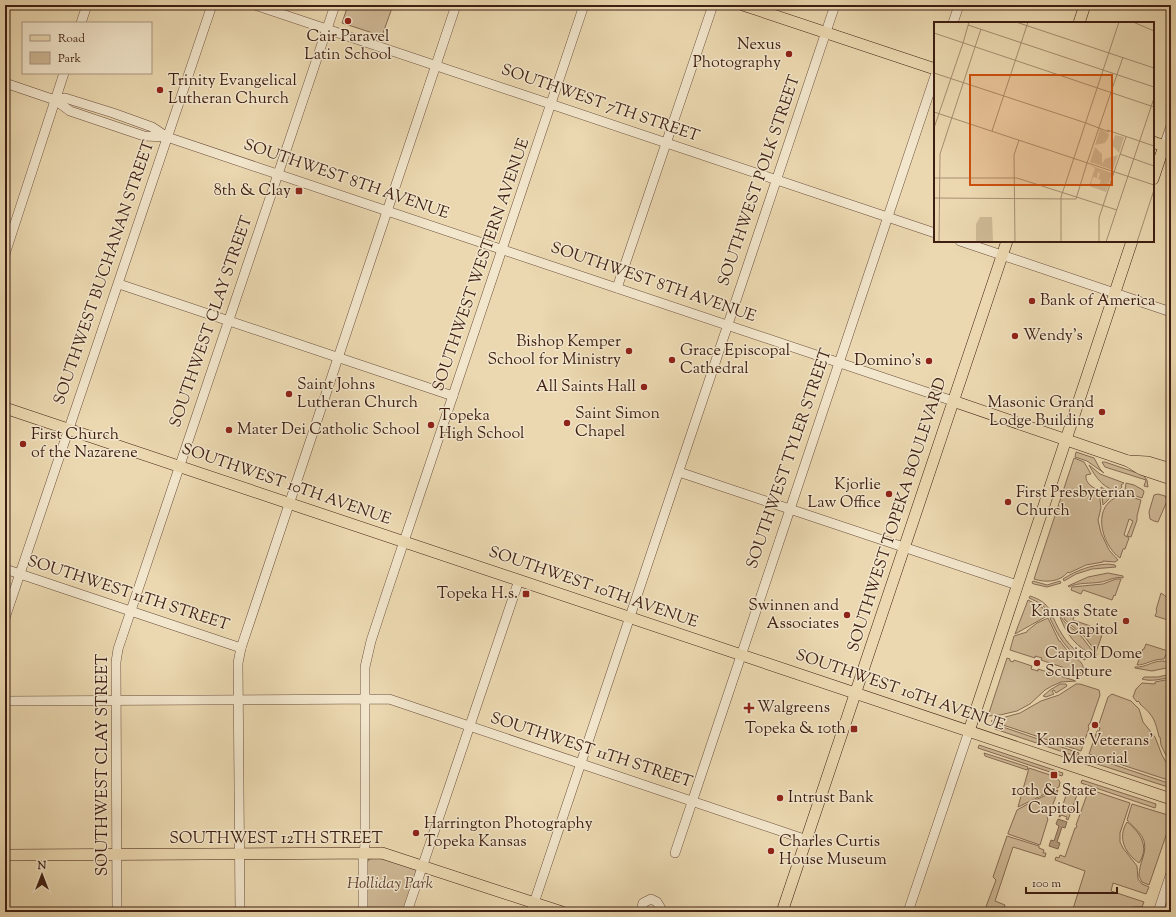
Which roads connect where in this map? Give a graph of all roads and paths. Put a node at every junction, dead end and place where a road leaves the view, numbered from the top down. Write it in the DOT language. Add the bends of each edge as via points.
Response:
graph roads {
  1 [pos="87,5"];
  2 [pos="212,5"];
  3 [pos="255,5"];
  4 [pos="335,5"];
  5 [pos="456,5"];
  6 [pos="584,5"];
  7 [pos="713,5"];
  8 [pos="743,5"];
  9 [pos="836,5"];
  10 [pos="959,5"];
  11 [pos="1085,5"];
  12 [pos="81,22"];
  13 [pos="953,22"];
  14 [pos="1080,22"];
  15 [pos="327,29"];
  16 [pos="826,33"];
  17 [pos="436,65"];
  18 [pos="934,69"];
  19 [pos="64,74"];
  20 [pos="934,79"];
  21 [pos="5,83"];
  22 [pos="55,100"];
  23 [pos="552,104"];
  24 [pos="1171,126"];
  25 [pos="167,137"];
  26 [pos="667,142"];
  27 [pos="1154,142"];
  28 [pos="1168,147"];
  29 [pos="278,174"];
  30 [pos="1154,177"];
  31 [pos="777,180"];
  32 [pos="388,211"];
  33 [pos="888,216"];
  34 [pos="934,233"];
  35 [pos="963,242"];
  36 [pos="1007,242"];
  37 [pos="1132,242"];
  38 [pos="6,249"];
  39 [pos="502,250"];
  40 [pos="1002,255"];
  41 [pos="119,284"];
  42 [pos="617,288"];
  43 [pos="1115,293"];
  44 [pos="1171,312"];
  45 [pos="228,320"];
  46 [pos="728,325"];
  47 [pos="339,357"];
  48 [pos="839,362"];
  49 [pos="453,396"];
  50 [pos="953,401"];
  51 [pos="5,408"];
  52 [pos="68,429"];
  53 [pos="1066,440"];
  54 [pos="1128,461"];
  55 [pos="178,466"];
  56 [pos="1171,469"];
  57 [pos="679,472"];
  58 [pos="1171,479"];
  59 [pos="289,503"];
  60 [pos="789,509"];
  61 [pos="404,542"];
  62 [pos="904,547"];
  63 [pos="5,570"];
  64 [pos="20,574"];
  65 [pos="519,580"];
  66 [pos="1017,585"];
  67 [pos="131,611"];
  68 [pos="630,617"];
  69 [pos="5,618"];
  70 [pos="241,648"];
  71 [pos="740,654"];
  72 [pos="856,693"];
  73 [pos="365,699"];
  74 [pos="116,700"];
  75 [pos="239,700"];
  76 [pos="5,701"];
  77 [pos="469,726"];
  78 [pos="969,731"];
  79 [pos="581,763"];
  80 [pos="1171,799"];
  81 [pos="692,800"];
  82 [pos="806,840"];
  83 [pos="364,853"];
  84 [pos="674,853"];
  85 [pos="117,854"];
  86 [pos="240,854"];
  87 [pos="5,855"];
  88 [pos="422,866"];
  89 [pos="1171,873"];
  90 [pos="532,907"];
  91 [pos="117,912"];
  92 [pos="240,912"];
  93 [pos="363,912"];
  94 [pos="407,912"];
  95 [pos="562,912"];
  96 [pos="641,912"];
  97 [pos="663,912"];
  98 [pos="782,912"];
  99 [pos="908,912"];
  100 [pos="1158,912"];
  1 -- 12 [label="street"];
  2 -- 25 [label="street, SOUTHWEST BUCHANAN STREET"];
  3 -- 15 [label="street, SOUTHWEST 7TH STREET"];
  4 -- 15 [label="street, SOUTHWEST CLAY STREET"];
  5 -- 17 [label="street"];
  6 -- 23 [label="street, SOUTHWEST WESTERN AVENUE"];
  7 -- 26 [label="street"];
  8 -- 16 [label="main road"];
  9 -- 16 [label="street, SOUTHWEST POLK STREET"];
  10 -- 13 [label="street"];
  11 -- 14 [label="main road"];
  15 -- 17 [label="street, SOUTHWEST 7TH STREET"];
  15 -- 29 [label="street, SOUTHWEST CLAY STREET"];
  16 -- 18 [label="main road"];
  16 -- 31 [label="street, SOUTHWEST POLK STREET"];
  17 -- 23 [label="street, SOUTHWEST 7TH STREET"];
  17 -- 32 [label="street"];
  19 -- 22 [label="street"];
  20 -- 33 [label="street, SOUTHWEST TYLER STREET"];
  21 -- 22 [label="street, SOUTHWEST 8TH AVENUE"];
  22 -- 25 [label="street, SOUTHWEST 8TH AVENUE" via="66,98 152,127"];
  22 -- 38 [label="street"];
  23 -- 26 [label="street, SOUTHWEST 7TH STREET"];
  23 -- 39 [label="street, SOUTHWEST WESTERN AVENUE"];
  24 -- 28 [label="street"];
  25 -- 29 [label="street, SOUTHWEST 8TH AVENUE"];
  25 -- 41 [label="street, SOUTHWEST BUCHANAN STREET"];
  26 -- 31 [label="street, SOUTHWEST 7TH STREET"];
  26 -- 42 [label="street"];
  27 -- 28 [label="main road"];
  28 -- 30 [label="main road"];
  29 -- 32 [label="street, SOUTHWEST 8TH AVENUE"];
  29 -- 45 [label="street, SOUTHWEST CLAY STREET"];
  31 -- 33 [label="street, SOUTHWEST 7TH STREET"];
  31 -- 46 [label="street, SOUTHWEST POLK STREET"];
  32 -- 39 [label="street, SOUTHWEST 8TH AVENUE"];
  32 -- 47 [label="street"];
  33 -- 34 [label="street, SOUTHWEST 7TH STREET"];
  33 -- 48 [label="street, SOUTHWEST TYLER STREET"];
  35 -- 40 [label="street"];
  36 -- 40 [label="main road, SOUTHWEST TOPEKA BOULEVARD"];
  37 -- 43 [label="main road"];
  39 -- 42 [label="street, SOUTHWEST 8TH AVENUE"];
  39 -- 49 [label="street, SOUTHWEST WESTERN AVENUE"];
  40 -- 43 [label="street"];
  40 -- 50 [label="main road, SOUTHWEST TOPEKA BOULEVARD"];
  41 -- 45 [label="street"];
  41 -- 52 [label="street, SOUTHWEST BUCHANAN STREET"];
  42 -- 46 [label="street, SOUTHWEST 8TH AVENUE"];
  43 -- 44 [label="street"];
  43 -- 53 [label="main road"];
  45 -- 47 [label="street"];
  45 -- 55 [label="street, SOUTHWEST CLAY STREET"];
  46 -- 48 [label="street, SOUTHWEST 8TH AVENUE"];
  46 -- 57 [label="street, SOUTHWEST POLK STREET"];
  47 -- 49 [label="street"];
  47 -- 59 [label="street"];
  48 -- 50 [label="street, SOUTHWEST 8TH AVENUE"];
  48 -- 60 [label="street, SOUTHWEST TYLER STREET"];
  49 -- 61 [label="street, SOUTHWEST WESTERN AVENUE"];
  50 -- 53 [label="main road, SOUTHWEST 8TH AVENUE"];
  50 -- 62 [label="main road, SOUTHWEST TOPEKA BOULEVARD"];
  51 -- 52 [label="main road, SOUTHWEST 10TH AVENUE"];
  52 -- 55 [label="main road, SOUTHWEST 10TH AVENUE"];
  52 -- 64 [label="street, SOUTHWEST BUCHANAN STREET"];
  53 -- 54 [label="main road, SOUTHWEST 8TH AVENUE"];
  53 -- 66 [label="main road"];
  54 -- 56 [label="main road, SOUTHWEST 8TH AVENUE" via="1148,462"];
  54 -- 58 [label="main road, SOUTHWEST 8TH AVENUE" via="1141,469"];
  55 -- 59 [label="main road, SOUTHWEST 10TH AVENUE"];
  55 -- 67 [label="street, SOUTHWEST CLAY STREET"];
  57 -- 60 [label="street"];
  57 -- 68 [label="street, SOUTHWEST POLK STREET"];
  59 -- 61 [label="main road, SOUTHWEST 10TH AVENUE"];
  59 -- 70 [label="street"];
  60 -- 62 [label="street"];
  60 -- 71 [label="street, SOUTHWEST TYLER STREET"];
  61 -- 65 [label="main road, SOUTHWEST 10TH AVENUE"];
  61 -- 73 [label="street, SOUTHWEST WESTERN AVENUE" via="367,658"];
  62 -- 66 [label="street"];
  62 -- 72 [label="main road, SOUTHWEST TOPEKA BOULEVARD"];
  63 -- 64 [label="street, SOUTHWEST 11TH STREET"];
  64 -- 67 [label="street, SOUTHWEST 11TH STREET"];
  64 -- 69 [label="street, SOUTHWEST BUCHANAN STREET"];
  65 -- 68 [label="main road, SOUTHWEST 10TH AVENUE"];
  65 -- 77 [label="street"];
  66 -- 78 [label="main road"];
  67 -- 70 [label="street, SOUTHWEST 11TH STREET"];
  67 -- 74 [label="street, SOUTHWEST CLAY STREET" via="116,656"];
  68 -- 71 [label="main road, SOUTHWEST 10TH AVENUE"];
  68 -- 79 [label="street, SOUTHWEST POLK STREET"];
  70 -- 75 [label="street" via="238,663"];
  71 -- 72 [label="main road, SOUTHWEST 10TH AVENUE"];
  71 -- 81 [label="street, SOUTHWEST TYLER STREET"];
  72 -- 78 [label="main road, SOUTHWEST 10TH AVENUE"];
  72 -- 82 [label="main road, SOUTHWEST TOPEKA BOULEVARD"];
  73 -- 75 [label="street, SOUTHWEST 11TH STREET"];
  73 -- 77 [label="street, SOUTHWEST 11TH STREET" via="394,700"];
  73 -- 83 [label="street, SOUTHWEST WESTERN AVENUE"];
  74 -- 75 [label="street, SOUTHWEST 11TH STREET"];
  74 -- 76 [label="street, SOUTHWEST 11TH STREET"];
  74 -- 85 [label="street, SOUTHWEST CLAY STREET"];
  75 -- 86 [label="street"];
  77 -- 79 [label="street, SOUTHWEST 11TH STREET"];
  77 -- 88 [label="street"];
  78 -- 80 [label="main road, SOUTHWEST 10TH AVENUE"];
  78 -- 99 [label="street"];
  79 -- 81 [label="street, SOUTHWEST 11TH STREET"];
  79 -- 90 [label="street, SOUTHWEST POLK STREET"];
  81 -- 82 [label="street, SOUTHWEST 11TH STREET"];
  81 -- 84 [label="street, SOUTHWEST TYLER STREET"];
  82 -- 98 [label="main road, SOUTHWEST TOPEKA BOULEVARD"];
  83 -- 86 [label="main road, SOUTHWEST 12TH STREET"];
  83 -- 88 [label="main road, SOUTHWEST 12TH STREET" via="382,853"];
  83 -- 93 [label="street, SOUTHWEST WESTERN AVENUE"];
  85 -- 86 [label="main road, SOUTHWEST 12TH STREET"];
  85 -- 87 [label="main road, SOUTHWEST 12TH STREET"];
  85 -- 91 [label="street, SOUTHWEST CLAY STREET"];
  86 -- 92 [label="street"];
  88 -- 90 [label="main road, SOUTHWEST 12TH STREET"];
  88 -- 94 [label="street"];
  89 -- 100 [label="street"];
  90 -- 95 [label="main road, SOUTHWEST 12TH STREET"];
  96 -- 97 [label="street" via="643,903 651,899 657,902"];
}
